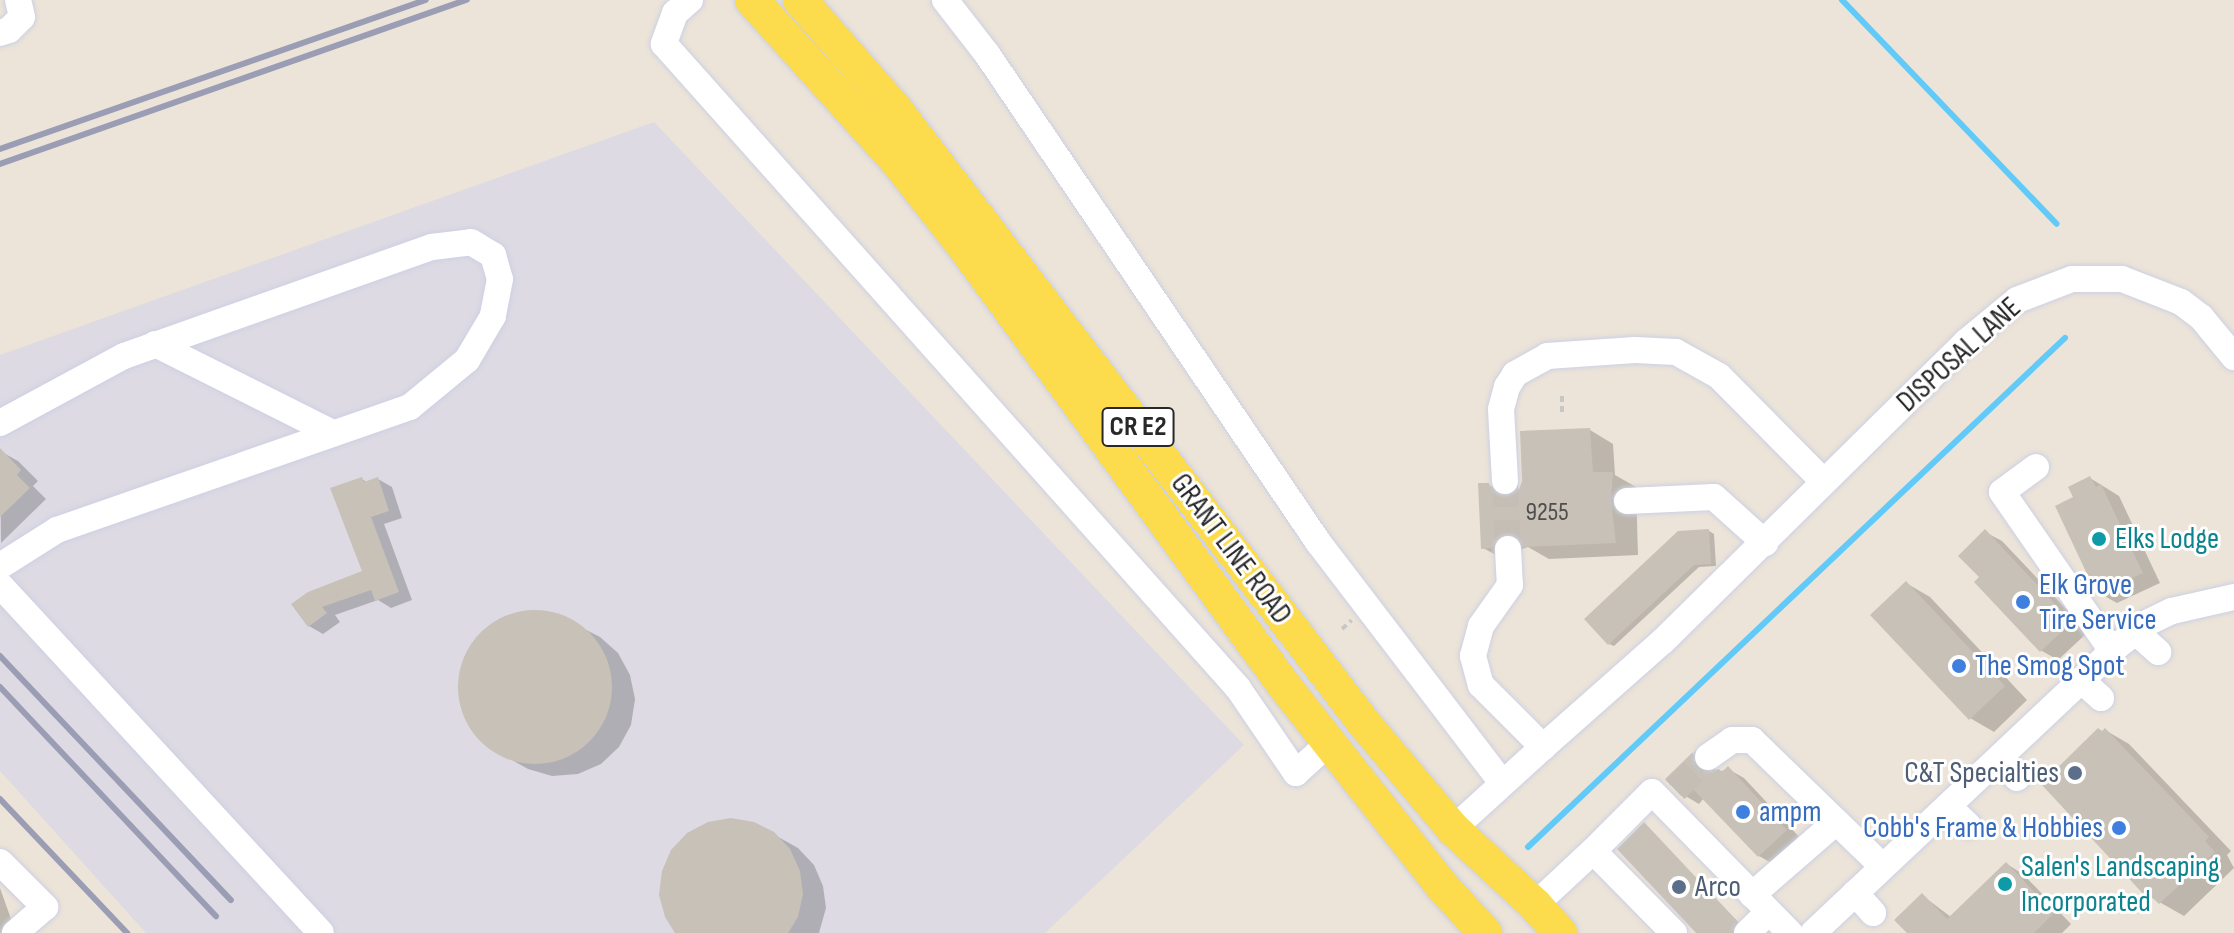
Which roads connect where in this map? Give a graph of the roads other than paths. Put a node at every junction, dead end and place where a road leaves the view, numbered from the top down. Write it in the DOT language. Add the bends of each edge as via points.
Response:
graph roads {
  1 [pos="18,0"];
  2 [pos="690,0"];
  3 [pos="752,0"];
  4 [pos="800,0"];
  5 [pos="945,0"];
  6 [pos="0,33"];
  7 [pos="155,344"];
  8 [pos="2234,357"];
  9 [pos="0,423"];
  10 [pos="333,433"];
  11 [pos="2036,467"];
  12 [pos="1505,481"];
  13 [pos="1823,481"];
  14 [pos="1627,501"];
  15 [pos="1765,543"];
  16 [pos="1508,549"];
  17 [pos="0,566"];
  18 [pos="0,585"];
  19 [pos="2234,597"];
  20 [pos="2136,632"];
  21 [pos="2112,651"];
  22 [pos="2158,652"];
  23 [pos="2081,680"];
  24 [pos="2101,698"];
  25 [pos="1329,743"];
  26 [pos="1543,747"];
  27 [pos="1708,757"];
  28 [pos="2000,757"];
  29 [pos="2017,778"];
  30 [pos="1502,783"];
  31 [pos="1948,806"];
  32 [pos="1836,822"];
  33 [pos="1968,825"];
  34 [pos="1453,829"];
  35 [pos="1593,851"];
  36 [pos="0,862"];
  37 [pos="1883,867"];
  38 [pos="1855,893"];
  39 [pos="1761,903"];
  40 [pos="1535,905"];
  41 [pos="1873,913"];
  42 [pos="15,933"];
  43 [pos="321,933"];
  44 [pos="1485,933"];
  45 [pos="1560,933"];
  46 [pos="1674,933"];
  47 [pos="1747,933"];
  48 [pos="1790,933"];
  49 [pos="1813,933"];
  1 -- 6 [label="street" via="22,17"];
  2 -- 25 [label="street" via="675,13 664,44 1238,688 1296,773"];
  3 -- 25 [label="main road, GRANT LINE ROAD / CR E2" via="897,161 968,252"];
  4 -- 34 [label="main road, GRANT LINE ROAD / CR E2" via="896,110 1363,722"];
  5 -- 30 [label="street" via="1318,542"];
  7 -- 9 [label="street"];
  7 -- 10 [label="street"];
  7 -- 10 [label="street" via="432,247 471,242 493,255 500,279 493,316 467,360 410,407"];
  8 -- 13 [label="street, DISPOSAL LANE" via="2201,317 2155,289 2105,278 2056,283 2017,300 1985,325"];
  10 -- 17 [label="street" via="57,530"];
  11 -- 21 [label="street" via="2002,492"];
  12 -- 13 [label="street" via="1501,409 1515,374 1547,356 1635,350 1676,352 1719,376"];
  13 -- 15 [label="street, DISPOSAL LANE"];
  14 -- 15 [label="street" via="1714,497"];
  15 -- 26 [label="street, DISPOSAL LANE"];
  16 -- 26 [label="street" via="1510,585 1481,626 1473,656 1481,685"];
  18 -- 43 [label="street"];
  19 -- 20 [label="street" via="2172,611"];
  20 -- 21 [label="street"];
  20 -- 22 [label="street"];
  21 -- 23 [label="street"];
  23 -- 24 [label="street"];
  23 -- 28 [label="street"];
  25 -- 44 [label="main road, GRANT LINE ROAD / CR E2"];
  26 -- 30 [label="street, DISPOSAL LANE"];
  27 -- 32 [label="street" via="1732,740 1752,740"];
  28 -- 29 [label="street"];
  28 -- 31 [label="street"];
  30 -- 34 [label="street, DISPOSAL LANE"];
  31 -- 33 [label="street"];
  31 -- 37 [label="street"];
  32 -- 37 [label="street"];
  32 -- 39 [label="street"];
  34 -- 40 [label="main road, GRANT LINE ROAD / CR E2"];
  35 -- 39 [label="street" via="1652,792 1669,796"];
  35 -- 40 [label="street"];
  35 -- 46 [label="street"];
  36 -- 42 [label="street" via="45,907"];
  37 -- 38 [label="street"];
  38 -- 41 [label="street"];
  38 -- 49 [label="street"];
  39 -- 47 [label="street"];
  39 -- 48 [label="street"];
  40 -- 45 [label="main road, GRANT LINE ROAD / CR E2"];
}
